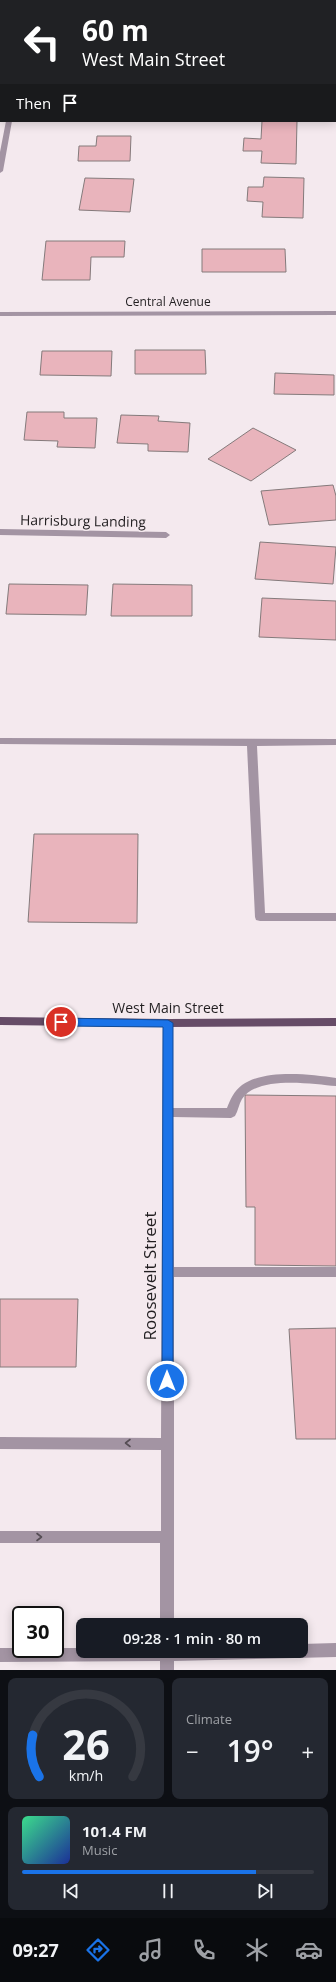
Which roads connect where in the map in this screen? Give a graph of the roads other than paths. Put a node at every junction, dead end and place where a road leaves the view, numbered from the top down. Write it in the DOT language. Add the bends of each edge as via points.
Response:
graph roads {
  1 [pos="9,122"];
  2 [pos="0,171"];
  3 [pos="336,313"];
  4 [pos="0,314"];
  5 [pos="0,532"];
  6 [pos="166,535"];
  7 [pos="0,741"];
  8 [pos="336,742"];
  9 [pos="252,743"];
  10 [pos="336,917"];
  11 [pos="0,1021"];
  12 [pos="336,1022"];
  13 [pos="168,1023"];
  14 [pos="336,1082"];
  15 [pos="169,1112"];
  16 [pos="168,1272"];
  17 [pos="336,1272"];
  18 [pos="0,1443"];
  19 [pos="167,1444"];
  20 [pos="0,1537"];
  21 [pos="167,1537"];
  22 [pos="167,1618"];
  23 [pos="308,1650"];
  24 [pos="336,1650"];
  25 [pos="76,1654"];
  26 [pos="0,1655"];
  27 [pos="167,1658"];
  28 [pos="167,1670"];
  1 -- 2 [label="street"];
  3 -- 4 [label="street, Central Avenue"];
  5 -- 6 [label="street, Harrisburg Landing"];
  7 -- 9 [label="street"];
  8 -- 9 [label="street"];
  9 -- 10 [label="street" via="260,917"];
  11 -- 13 [label="main road, West Main Street"];
  12 -- 13 [label="main road, West Main Street"];
  13 -- 15 [label="street, Roosevelt Street"];
  14 -- 15 [label="street" via="294,1078 266,1080 251,1085 238,1094 231,1113"];
  15 -- 16 [label="street, Roosevelt Street"];
  16 -- 17 [label="street"];
  16 -- 19 [label="street, Roosevelt Street"];
  19 -- 18 [label="street, one-way"];
  19 -- 21 [label="street, Roosevelt Street"];
  20 -- 21 [label="street, one-way"];
  21 -- 22 [label="street, Roosevelt Street"];
  23 -- 24 [label="street"];
  25 -- 26 [label="street"];
  27 -- 28 [label="street"];
}
